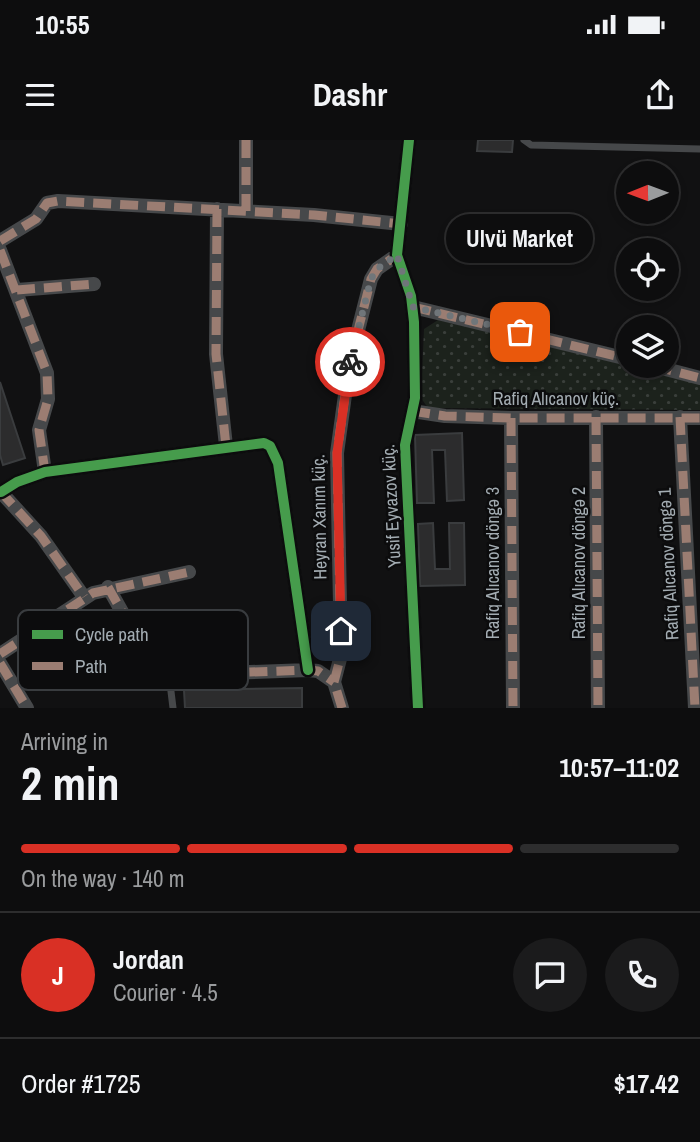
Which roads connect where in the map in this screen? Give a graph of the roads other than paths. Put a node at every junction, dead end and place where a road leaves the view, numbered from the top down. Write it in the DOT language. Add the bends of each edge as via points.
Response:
graph roads {
  1 [pos="246,140"];
  2 [pos="409,140"];
  3 [pos="524,140"];
  4 [pos="700,149"];
  5 [pos="217,209"];
  6 [pos="246,211"];
  7 [pos="401,225"];
  8 [pos="0,241"];
  9 [pos="0,250"];
  10 [pos="397,255"];
  11 [pos="94,284"];
  12 [pos="17,290"];
  13 [pos="413,307"];
  14 [pos="616,356"];
  15 [pos="679,373"];
  16 [pos="700,378"];
  17 [pos="412,411"];
  18 [pos="596,417"];
  19 [pos="680,417"];
  20 [pos="511,418"];
  21 [pos="700,418"];
  22 [pos="226,446"];
  23 [pos="45,472"];
  24 [pos="0,491"];
  25 [pos="694,571"];
  26 [pos="189,572"];
  27 [pos="108,587"];
  28 [pos="84,597"];
  29 [pos="65,610"];
  30 [pos="121,610"];
  31 [pos="18,642"];
  32 [pos="0,654"];
  33 [pos="0,663"];
  34 [pos="308,670"];
  35 [pos="248,672"];
  36 [pos="334,681"];
  37 [pos="171,690"];
  38 [pos="27,708"];
  39 [pos="173,708"];
  40 [pos="342,708"];
  41 [pos="418,708"];
  42 [pos="513,708"];
  43 [pos="598,708"];
  44 [pos="695,708"];
  1 -- 6 [label="street"];
  2 -- 7 [label="street, Yusif Eyvazov küç."];
  3 -- 4 [label="lane" via="531,145"];
  5 -- 6 [label="street"];
  5 -- 8 [label="street" via="58,201 47,203 36,219"];
  5 -- 22 [label="street" via="216,354"];
  6 -- 7 [label="street"];
  7 -- 10 [label="street, Yusif Eyvazov küç."];
  9 -- 12 [label="street"];
  10 -- 13 [label="street, Yusif Eyvazov küç."];
  10 -- 36 [label="street, Heyran Xanım küç." via="371,279 349,366 339,431 341,655"];
  11 -- 12 [label="street"];
  12 -- 23 [label="street" via="50,389 38,430"];
  13 -- 14 [label="street"];
  13 -- 17 [label="street, Yusif Eyvazov küç."];
  15 -- 16 [label="street"];
  17 -- 20 [label="street, Rafiq Alıcanov küç."];
  17 -- 41 [label="street, Yusif Eyvazov küç." via="405,444"];
  18 -- 19 [label="street, Rafiq Alıcanov küç."];
  18 -- 20 [label="street, Rafiq Alıcanov küç."];
  18 -- 43 [label="street, Rafiq Alıcanov döngə 2"];
  19 -- 21 [label="street, Rafiq Alıcanov küç."];
  19 -- 25 [label="street, Rafiq Alıcanov döngə 1"];
  20 -- 42 [label="street, Rafiq Alıcanov döngə 3"];
  22 -- 23 [label="street"];
  22 -- 34 [label="street" via="264,443 274,451"];
  23 -- 24 [label="street"];
  24 -- 28 [label="street" via="41,536"];
  25 -- 44 [label="street, Rafiq Alıcanov döngə 1"];
  26 -- 27 [label="street"];
  27 -- 28 [label="street"];
  27 -- 30 [label="street"];
  28 -- 29 [label="street"];
  31 -- 32 [label="street"];
  33 -- 38 [label="street"];
  34 -- 35 [label="street"];
  34 -- 36 [label="street"];
  36 -- 40 [label="street, Heyran Xanım küç."];
  37 -- 39 [label="lane"];
}
